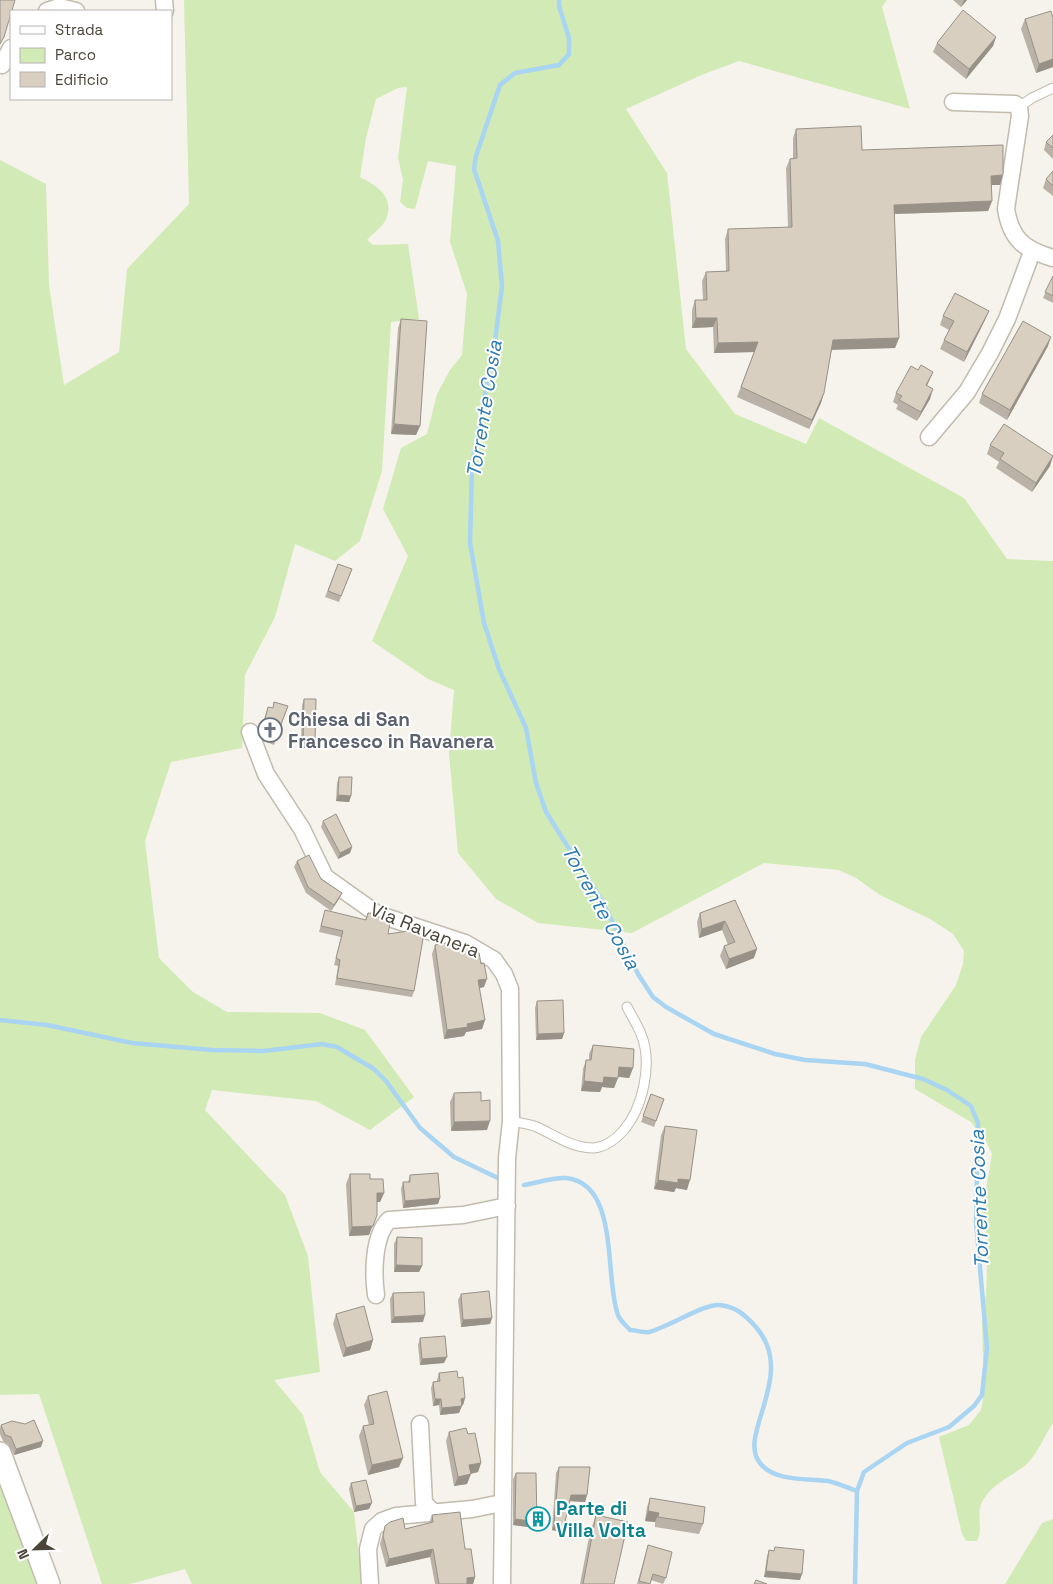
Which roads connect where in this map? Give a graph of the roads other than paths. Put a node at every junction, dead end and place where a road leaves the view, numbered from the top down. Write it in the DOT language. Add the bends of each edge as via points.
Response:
graph roads {
  1 [pos="51,10"];
  2 [pos="73,10"];
  3 [pos="10,50"];
  4 [pos="2,64"];
  5 [pos="1053,88"];
  6 [pos="953,102"];
  7 [pos="1019,107"];
  8 [pos="1032,252"];
  9 [pos="1053,258"];
  10 [pos="929,437"];
  11 [pos="250,732"];
  12 [pos="627,1007"];
  13 [pos="511,1121"];
  14 [pos="507,1199"];
  15 [pos="376,1295"];
  16 [pos="420,1424"];
  17 [pos="0,1454"];
  18 [pos="502,1502"];
  19 [pos="433,1512"];
  20 [pos="49,1584"];
  21 [pos="370,1584"];
  22 [pos="502,1584"];
  1 -- 2 [label="street" via="64,7"];
  3 -- 4 [label="street"];
  5 -- 7 [label="lane"];
  6 -- 7 [label="street" via="1015,104"];
  7 -- 8 [label="street" via="1006,209 1014,234"];
  8 -- 9 [label="street"];
  8 -- 10 [label="street" via="1007,319 990,353 967,392"];
  11 -- 13 [label="street, Via Ravanera" via="266,774 302,829 325,877 377,914 466,943 494,960 504,974 510,989 512,1023"];
  12 -- 13 [label="lane" via="642,1035 645,1076 634,1119 618,1137 596,1148 581,1147 566,1143 535,1126"];
  13 -- 14 [label="street, Via Ravanera"];
  14 -- 15 [label="street" via="463,1215 389,1220 383,1227 378,1246"];
  14 -- 18 [label="street, Via Ravanera"];
  16 -- 19 [label="street" via="424,1503"];
  17 -- 20 [label="street"];
  18 -- 19 [label="street" via="472,1509"];
  18 -- 22 [label="street, Via Ravanera"];
  19 -- 21 [label="street" via="396,1516 382,1520 372,1529 368,1549"];
}
